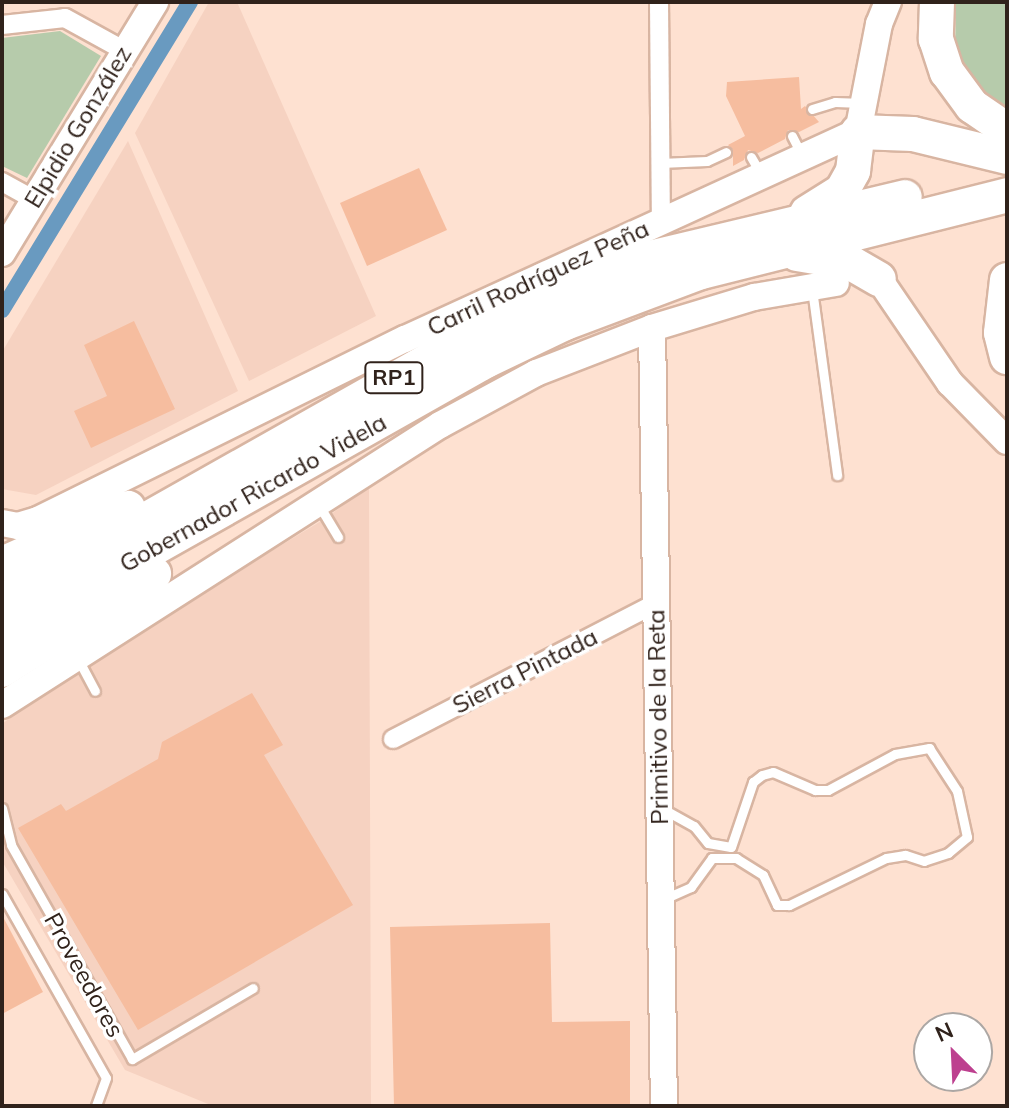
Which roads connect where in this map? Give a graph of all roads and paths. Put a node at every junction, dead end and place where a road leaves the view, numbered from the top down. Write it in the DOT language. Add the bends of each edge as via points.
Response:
graph roads {
  1 [pos="155,2"];
  2 [pos="659,2"];
  3 [pos="888,2"];
  4 [pos="937,2"];
  5 [pos="2,25"];
  6 [pos="125,51"];
  7 [pos="812,109"];
  8 [pos="860,118"];
  9 [pos="1007,130"];
  10 [pos="726,152"];
  11 [pos="1007,157"];
  12 [pos="658,163"];
  13 [pos="1007,175"];
  14 [pos="2,182"];
  15 [pos="1007,195"];
  16 [pos="34,200"];
  17 [pos="661,221"];
  18 [pos="766,241"];
  19 [pos="2,253"];
  20 [pos="879,279"];
  21 [pos="1007,280"];
  22 [pos="824,284"];
  23 [pos="652,328"];
  24 [pos="1007,357"];
  25 [pos="1007,441"];
  26 [pos="294,453"];
  27 [pos="837,475"];
  28 [pos="320,507"];
  29 [pos="2,523"];
  30 [pos="338,537"];
  31 [pos="2,564"];
  32 [pos="53,589"];
  33 [pos="2,601"];
  34 [pos="656,603"];
  35 [pos="2,634"];
  36 [pos="76,655"];
  37 [pos="2,670"];
  38 [pos="95,691"];
  39 [pos="2,705"];
  40 [pos="393,739"];
  41 [pos="660,807"];
  42 [pos="2,808"];
  43 [pos="2,894"];
  44 [pos="661,901"];
  45 [pos="253,988"];
  46 [pos="96,1106"];
  47 [pos="664,1106"];
  1 -- 6 [label="street, Elpidio González"];
  2 -- 12 [label="street"];
  3 -- 8 [label="street"];
  4 -- 9 [label="highway" via="936,39 947,72 972,106"];
  5 -- 6 [label="street" via="65,18"];
  6 -- 16 [label="street, Elpidio González"];
  7 -- 8 [label="lane" via="835,102"];
  8 -- 11 [label="highway"];
  8 -- 17 [label="street, Carril Rodríguez Peña"];
  8 -- 18 [label="highway" via="853,171 842,191"];
  10 -- 12 [label="lane" via="707,161"];
  12 -- 17 [label="street"];
  13 -- 18 [label="highway, Gobernador Ricardo Videla / RP1"];
  14 -- 16 [label="street"];
  15 -- 18 [label="highway, Gobernador Ricardo Videla / RP1"];
  16 -- 19 [label="street, Elpidio González"];
  17 -- 29 [label="street, Carril Rodríguez Peña" via="405,339 38,520 18,526"];
  18 -- 20 [label="highway" via="820,254"];
  18 -- 26 [label="highway, Gobernador Ricardo Videla / RP1" via="565,323"];
  20 -- 25 [label="street" via="950,383"];
  21 -- 24 [label="highway" via="1001,333"];
  22 -- 23 [label="street"];
  22 -- 27 [label="lane"];
  23 -- 28 [label="street" via="536,373 440,425"];
  23 -- 34 [label="street, Primitivo de la Reta"];
  26 -- 31 [label="highway"];
  26 -- 32 [label="highway, Gobernador Ricardo Videla / RP1"];
  26 -- 37 [label="highway" via="158,571"];
  28 -- 30 [label="lane"];
  28 -- 36 [label="street"];
  32 -- 33 [label="highway, Gobernador Ricardo Videla / RP1"];
  32 -- 35 [label="highway, Gobernador Ricardo Videla / RP1"];
  34 -- 40 [label="street, Sierra Pintada"];
  34 -- 41 [label="street, Primitivo de la Reta"];
  36 -- 38 [label="lane"];
  36 -- 39 [label="street"];
  41 -- 44 [label="street, Primitivo de la Reta"];
  41 -- 44 [label="lane" via="694,826 708,843 731,847 753,782 762,775 773,772 828,790 895,754 929,748 957,791 967,837 948,853 924,861 905,855 886,858 789,905 777,905 763,875 736,858 712,858 691,887"];
  42 -- 45 [label="lane, Proveedores" via="11,845 132,1059"];
  43 -- 46 [label="lane" via="106,1078"];
  44 -- 47 [label="street, Primitivo de la Reta"];
}
